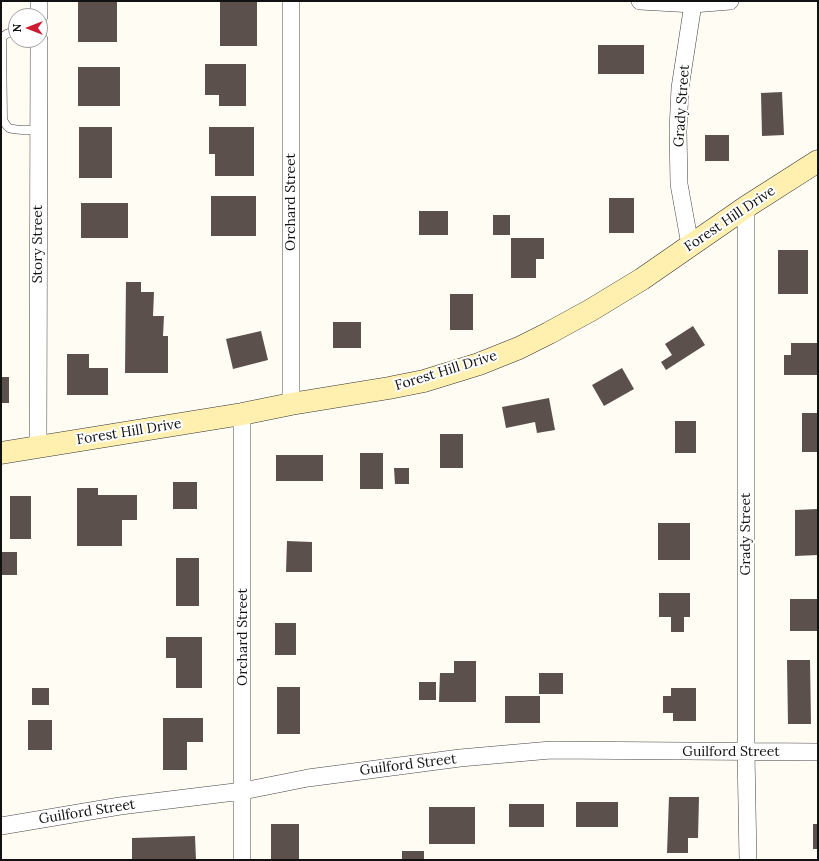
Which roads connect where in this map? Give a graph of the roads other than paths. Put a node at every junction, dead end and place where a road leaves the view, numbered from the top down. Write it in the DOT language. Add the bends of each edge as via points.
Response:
graph roads {
  1 [pos="292,1"];
  2 [pos="640,1"];
  3 [pos="730,1"];
  4 [pos="693,4"];
  5 [pos="8,32"];
  6 [pos="39,48"];
  7 [pos="39,130"];
  8 [pos="818,161"];
  9 [pos="746,207"];
  10 [pos="690,245"];
  11 [pos="292,404"];
  12 [pos="242,414"];
  13 [pos="38,447"];
  14 [pos="1,453"];
  15 [pos="746,752"];
  16 [pos="818,752"];
  17 [pos="243,790"];
  18 [pos="1,826"];
  19 [pos="242,860"];
  20 [pos="748,860"];
  1 -- 11 [label="street, Orchard Street"];
  2 -- 4 [label="street"];
  3 -- 4 [label="street"];
  4 -- 10 [label="street, Grady Street" via="680,88 678,130 679,184"];
  5 -- 7 [label="lane" via="2,38 3,120 8,128"];
  6 -- 7 [label="street, Story Street"];
  7 -- 13 [label="street, Story Street"];
  8 -- 9 [label="street, Forest Hill Drive"];
  9 -- 10 [label="street, Forest Hill Drive"];
  9 -- 15 [label="street, Grady Street"];
  10 -- 11 [label="street, Forest Hill Drive" via="642,279 591,310 519,348 410,384"];
  11 -- 12 [label="street, Forest Hill Drive"];
  12 -- 13 [label="street, Forest Hill Drive"];
  12 -- 17 [label="street, Orchard Street"];
  13 -- 14 [label="street, Forest Hill Drive"];
  15 -- 16 [label="street, Guilford Street"];
  15 -- 17 [label="street, Guilford Street" via="551,750 460,758 308,778"];
  15 -- 20 [label="street, Grady Street"];
  17 -- 18 [label="street, Guilford Street" via="120,806"];
  17 -- 19 [label="street, Orchard Street"];
}
